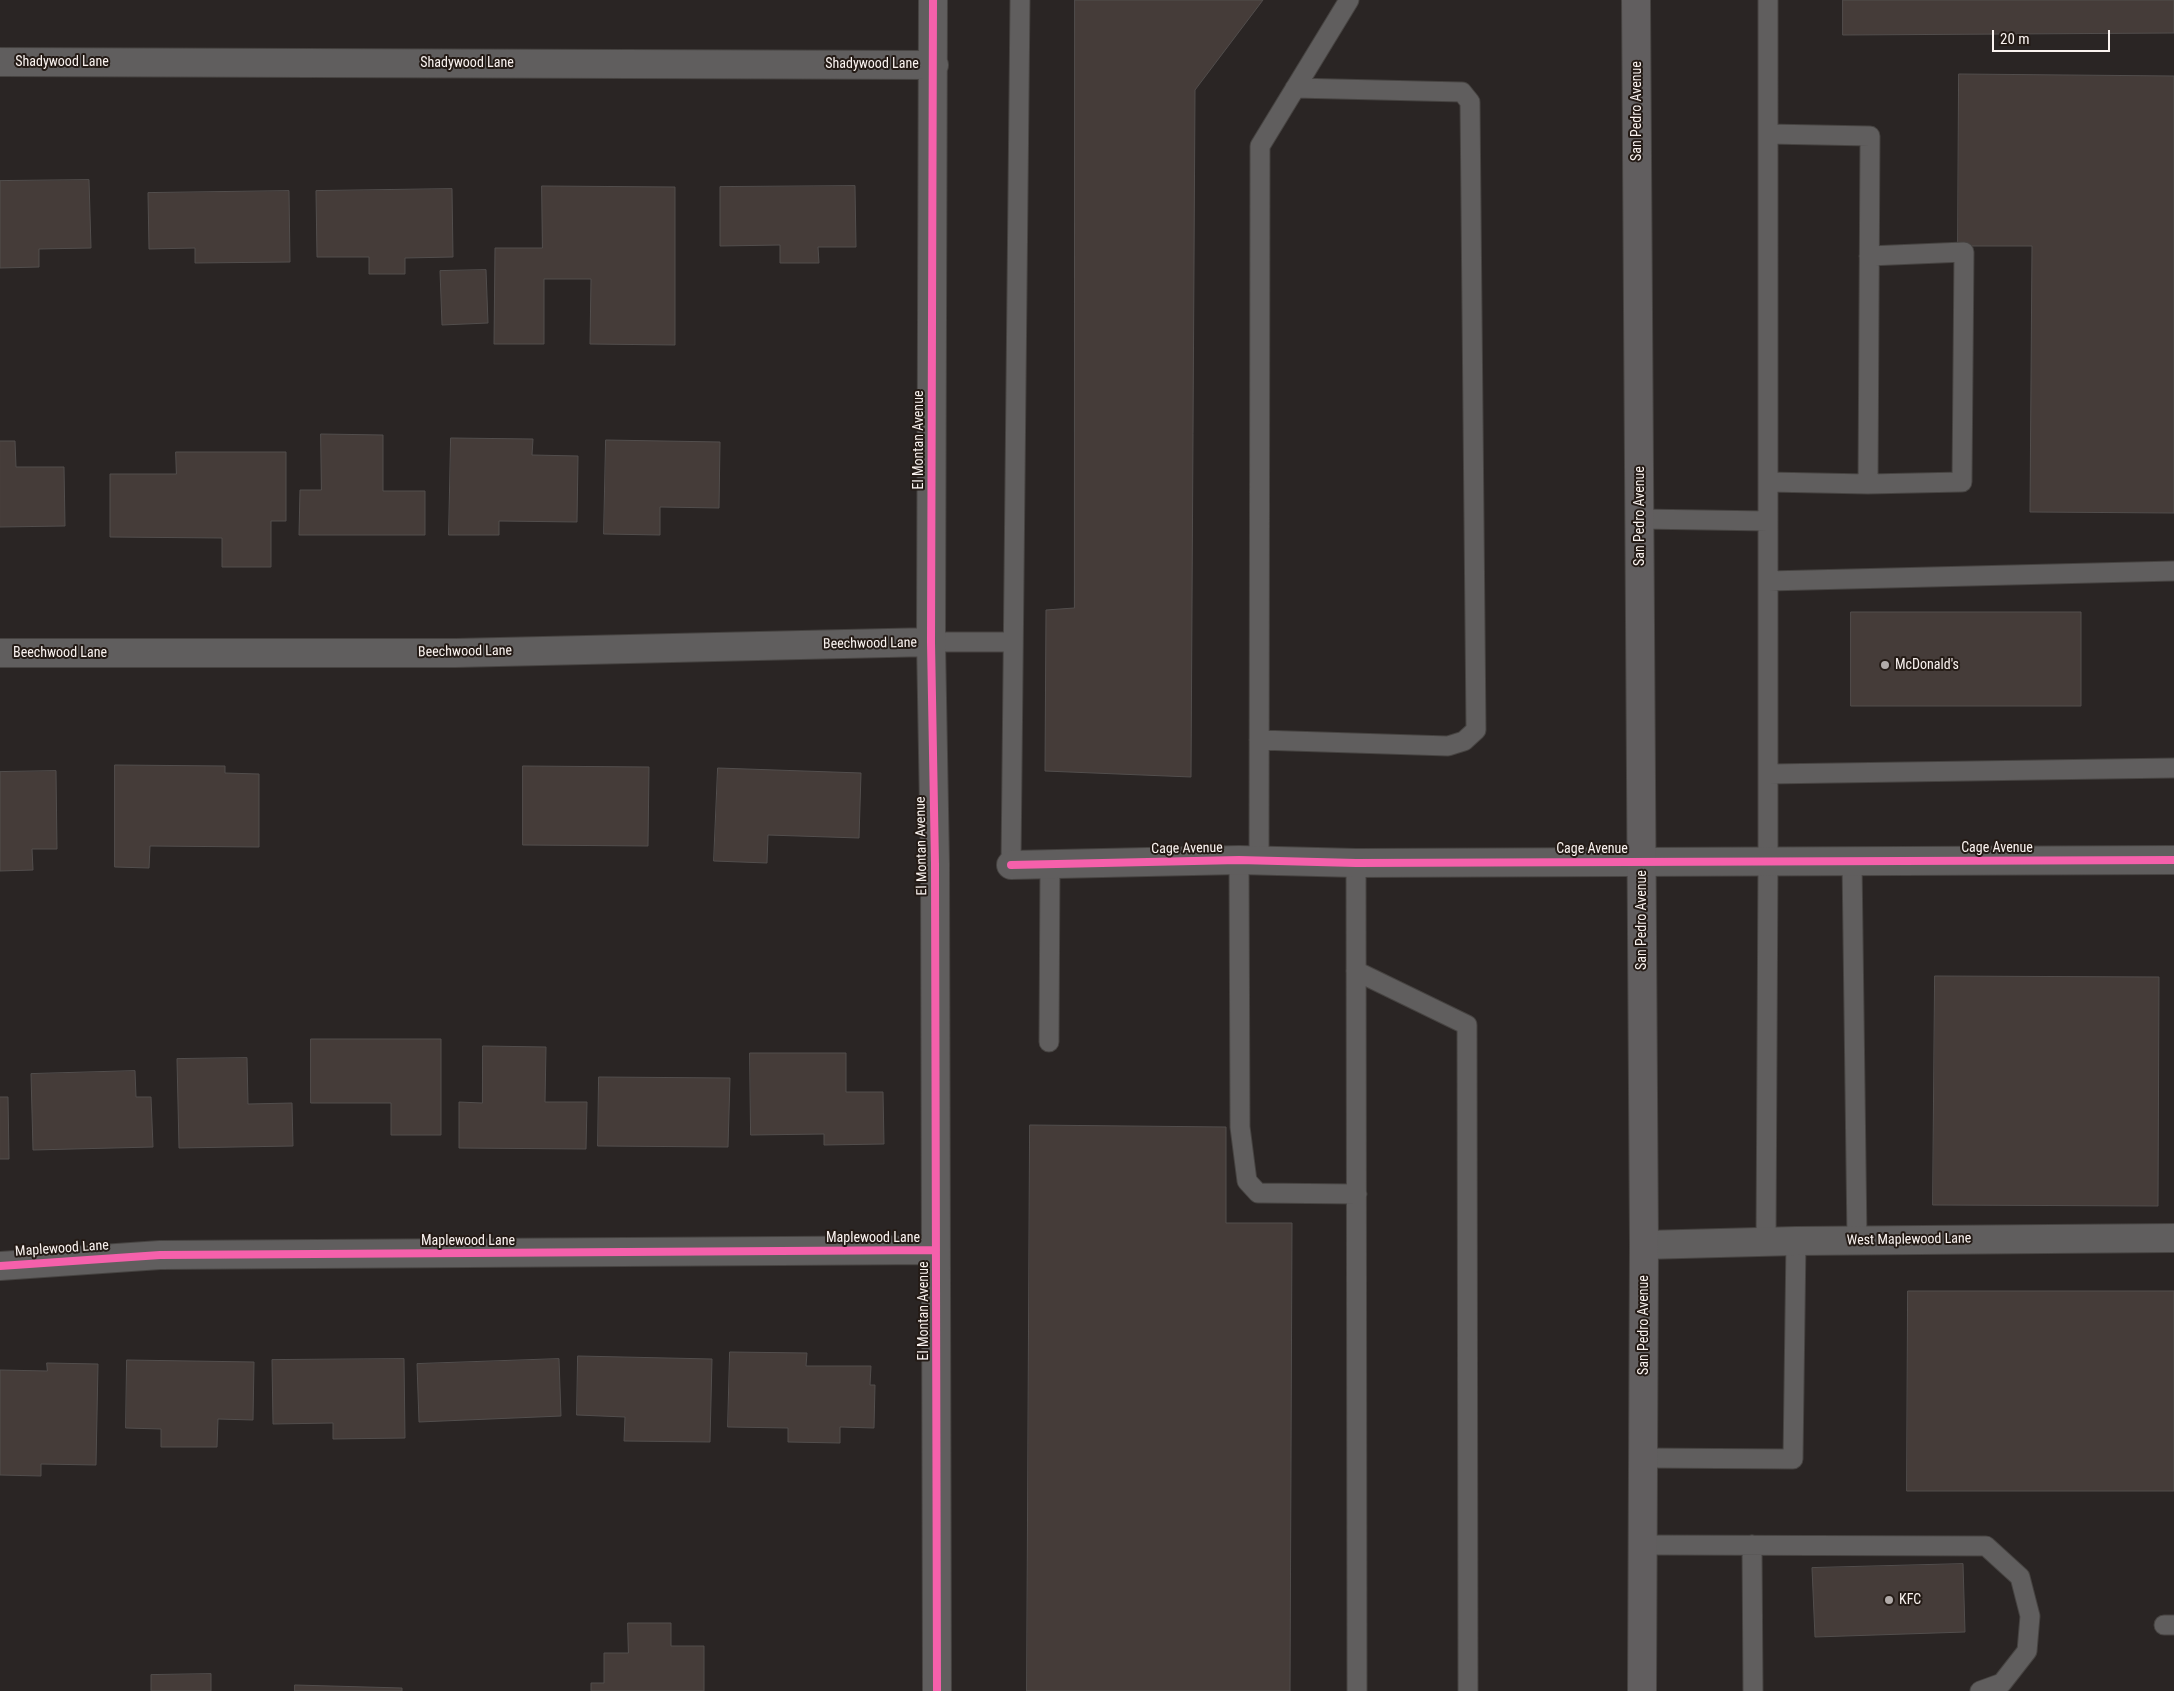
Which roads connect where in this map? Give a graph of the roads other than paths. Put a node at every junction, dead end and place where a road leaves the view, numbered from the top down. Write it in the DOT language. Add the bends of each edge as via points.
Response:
graph roads {
  1 [pos="934,0"];
  2 [pos="1020,0"];
  3 [pos="1349,0"];
  4 [pos="1636,0"];
  5 [pos="1768,0"];
  6 [pos="0,62"];
  7 [pos="934,65"];
  8 [pos="1296,88"];
  9 [pos="1768,134"];
  10 [pos="1869,256"];
  11 [pos="1768,482"];
  12 [pos="1868,484"];
  13 [pos="1640,520"];
  14 [pos="1768,522"];
  15 [pos="2174,571"];
  16 [pos="1768,581"];
  17 [pos="931,642"];
  18 [pos="1013,642"];
  19 [pos="0,653"];
  20 [pos="1260,740"];
  21 [pos="2174,768"];
  22 [pos="1768,774"];
  23 [pos="1250,860"];
  24 [pos="2174,860"];
  25 [pos="1642,861"];
  26 [pos="1768,861"];
  27 [pos="1852,861"];
  28 [pos="1356,863"];
  29 [pos="1011,864"];
  30 [pos="1050,864"];
  31 [pos="1356,971"];
  32 [pos="1048,1042"];
  33 [pos="1357,1194"];
  34 [pos="2174,1238"];
  35 [pos="1857,1240"];
  36 [pos="1796,1241"];
  37 [pos="1766,1242"];
  38 [pos="1644,1245"];
  39 [pos="936,1250"];
  40 [pos="0,1266"];
  41 [pos="1643,1458"];
  42 [pos="1642,1546"];
  43 [pos="1752,1546"];
  44 [pos="937,1691"];
  45 [pos="1357,1691"];
  46 [pos="1468,1691"];
  47 [pos="1642,1691"];
  48 [pos="1753,1691"];
  49 [pos="1980,1691"];
  1 -- 7 [label="street, El Montan Avenue"];
  2 -- 18 [label="lane"];
  3 -- 8 [label="lane"];
  4 -- 13 [label="main road, San Pedro Avenue"];
  5 -- 9 [label="lane"];
  6 -- 7 [label="street, Shadywood Lane"];
  7 -- 17 [label="street, El Montan Avenue"];
  8 -- 20 [label="lane" via="1260,146"];
  8 -- 20 [label="lane" via="1462,92 1470,102 1476,730 1464,741 1448,746"];
  9 -- 10 [label="lane" via="1870,136"];
  9 -- 11 [label="lane"];
  10 -- 12 [label="lane"];
  10 -- 12 [label="lane" via="1964,252 1962,482"];
  11 -- 12 [label="lane"];
  11 -- 14 [label="lane"];
  13 -- 14 [label="lane"];
  13 -- 25 [label="main road, San Pedro Avenue"];
  14 -- 16 [label="lane"];
  15 -- 16 [label="lane"];
  16 -- 22 [label="lane"];
  17 -- 18 [label="lane"];
  17 -- 19 [label="street, Beechwood Lane" via="446,653"];
  17 -- 39 [label="street, El Montan Avenue"];
  18 -- 29 [label="lane"];
  20 -- 23 [label="lane"];
  21 -- 22 [label="lane"];
  22 -- 26 [label="lane"];
  23 -- 28 [label="street, Cage Avenue"];
  23 -- 30 [label="street, Cage Avenue"];
  23 -- 33 [label="lane" via="1240,1127 1247,1182 1258,1193"];
  24 -- 27 [label="street, Cage Avenue"];
  25 -- 26 [label="street, Cage Avenue"];
  25 -- 28 [label="street, Cage Avenue"];
  25 -- 38 [label="main road, San Pedro Avenue"];
  26 -- 27 [label="street, Cage Avenue"];
  26 -- 37 [label="lane"];
  27 -- 35 [label="lane"];
  28 -- 31 [label="lane"];
  29 -- 30 [label="street, Cage Avenue"];
  30 -- 32 [label="lane"];
  31 -- 33 [label="lane"];
  31 -- 46 [label="lane" via="1467,1025"];
  33 -- 45 [label="lane"];
  34 -- 35 [label="street, West Maplewood Lane"];
  35 -- 36 [label="street, West Maplewood Lane"];
  36 -- 37 [label="street, West Maplewood Lane"];
  36 -- 41 [label="lane" via="1793,1459"];
  37 -- 38 [label="street, West Maplewood Lane"];
  38 -- 41 [label="main road, San Pedro Avenue"];
  39 -- 40 [label="street, Maplewood Lane" via="160,1255"];
  39 -- 44 [label="street, El Montan Avenue"];
  41 -- 42 [label="main road, San Pedro Avenue"];
  42 -- 43 [label="lane"];
  42 -- 47 [label="main road, San Pedro Avenue"];
  43 -- 48 [label="lane"];
  43 -- 49 [label="lane" via="1986,1546 2020,1577 2030,1616 2027,1651 2002,1683"];
}
